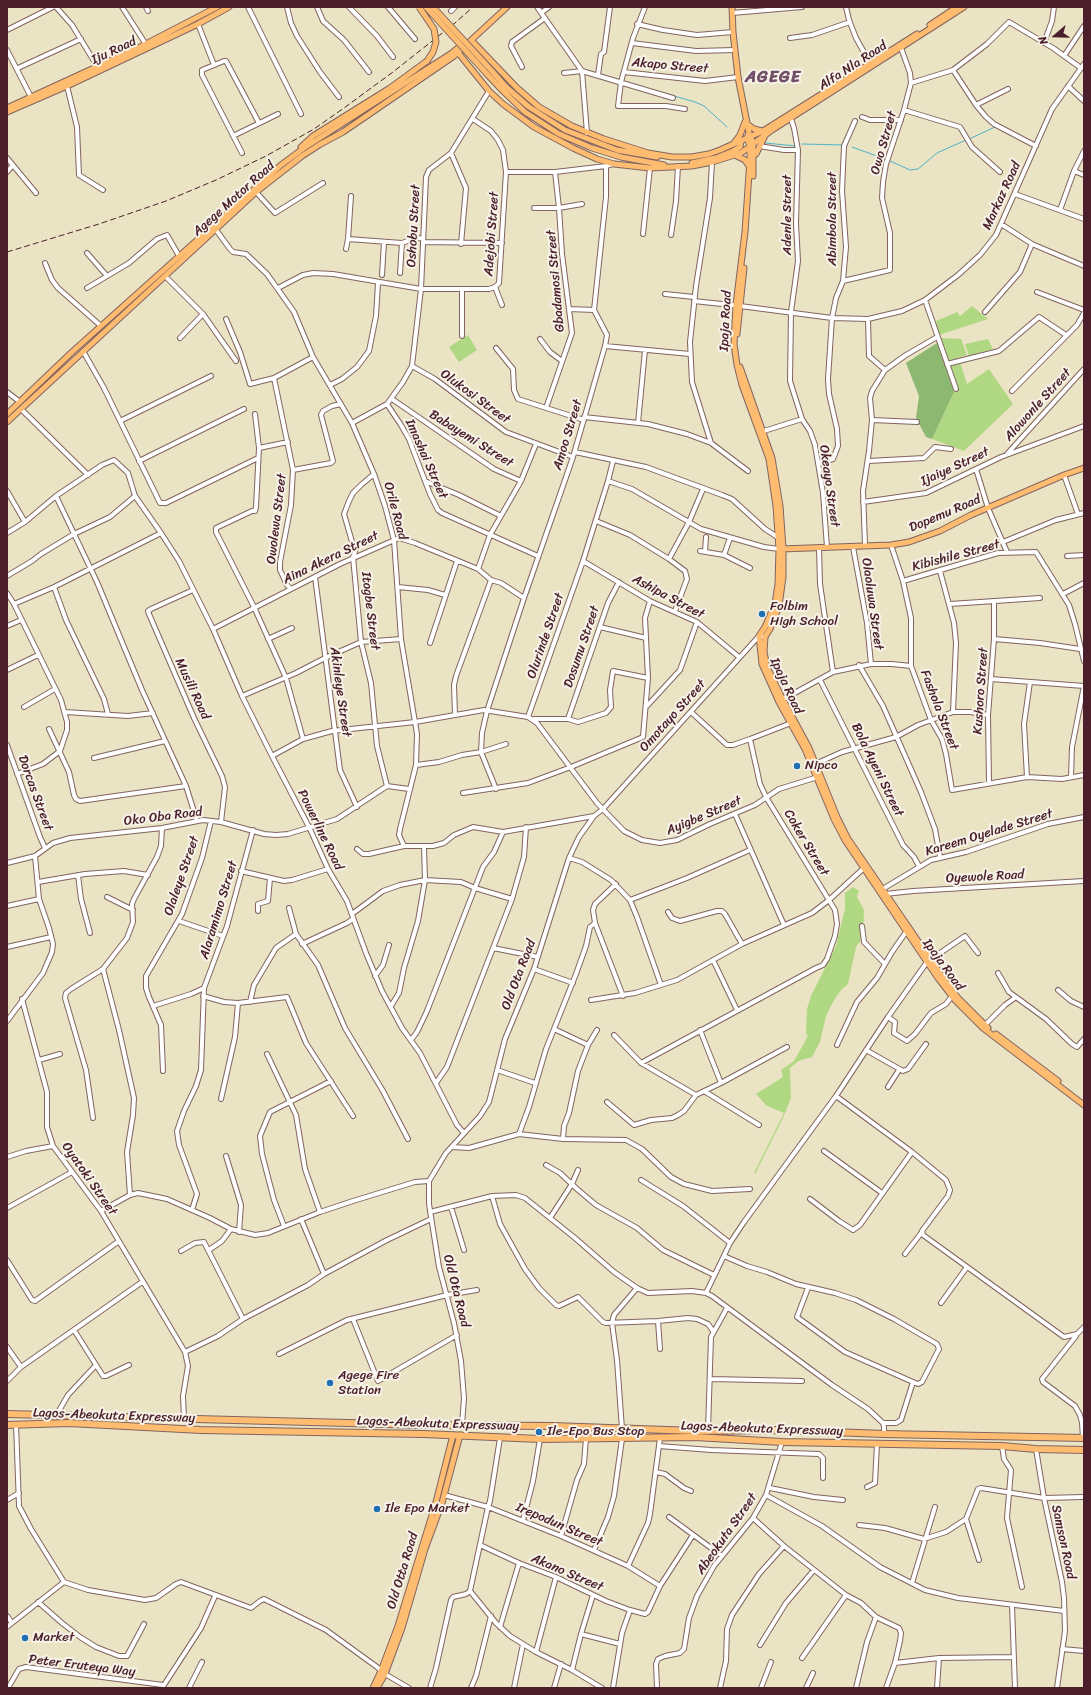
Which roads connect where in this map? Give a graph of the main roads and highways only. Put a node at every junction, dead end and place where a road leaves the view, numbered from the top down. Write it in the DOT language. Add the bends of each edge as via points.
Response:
graph roads {
  1 [pos="217,7"];
  2 [pos="229,7"];
  3 [pos="419,7"];
  4 [pos="426,7"];
  5 [pos="433,7"];
  6 [pos="507,7"];
  7 [pos="957,7"];
  8 [pos="964,7"];
  9 [pos="732,10"];
  10 [pos="496,18"];
  11 [pos="472,41"];
  12 [pos="900,46"];
  13 [pos="456,51"];
  14 [pos="483,52"];
  15 [pos="468,65"];
  16 [pos="489,72"];
  17 [pos="32,99"];
  18 [pos="7,108"];
  19 [pos="7,112"];
  20 [pos="745,115"];
  21 [pos="790,117"];
  22 [pos="747,124"];
  23 [pos="763,131"];
  24 [pos="749,136"];
  25 [pos="741,141"];
  26 [pos="754,145"];
  27 [pos="730,146"];
  28 [pos="292,156"];
  29 [pos="737,156"];
  30 [pos="672,157"];
  31 [pos="671,166"];
  32 [pos="678,166"];
  33 [pos="750,174"];
  34 [pos="215,227"];
  35 [pos="738,306"];
  36 [pos="738,365"];
  37 [pos="7,413"];
  38 [pos="12,418"];
  39 [pos="7,422"];
  40 [pos="1084,468"];
  41 [pos="780,538"];
  42 [pos="781,548"];
  43 [pos="781,701"];
  44 [pos="814,764"];
  45 [pos="883,892"];
  46 [pos="928,961"];
  47 [pos="968,1011"];
  48 [pos="1084,1101"];
  49 [pos="1084,1105"];
  50 [pos="7,1414"];
  51 [pos="7,1425"];
  52 [pos="696,1431"];
  53 [pos="456,1435"];
  54 [pos="695,1438"];
  55 [pos="1083,1438"];
  56 [pos="1084,1450"];
  57 [pos="383,1672"];
  58 [pos="373,1688"];
  59 [pos="377,1688"];
  1 -- 17 [label="main road, Iju Road"];
  2 -- 17 [label="main road, Iju Road" via="67,86"];
  3 -- 28 [label="main road, bridge" via="434,29 436,42 427,61 390,88 313,136"];
  4 -- 16 [label="main road, bridge"];
  5 -- 16 [label="main road, bridge"];
  6 -- 10 [label="main road, Agege Motor Road"];
  7 -- 12 [label="main road, Alfa Nla Road"];
  8 -- 12 [label="main road, Alfa Nla Road"];
  9 -- 20 [label="main road, Ipaja Road" via="738,77"];
  10 -- 11 [label="main road, Agege Motor Road"];
  10 -- 13 [label="main road, Agege Motor Road"];
  11 -- 13 [label="main road, Agege Motor Road"];
  11 -- 14 [label="main road"];
  12 -- 21 [label="main road, Alfa Nla Road"];
  12 -- 21 [label="main road, Alfa Nla Road"];
  13 -- 15 [label="main road"];
  13 -- 28 [label="main road, Agege Motor Road"];
  13 -- 34 [label="main road, Agege Motor Road" via="348,128 302,156"];
  14 -- 15 [label="main road" via="474,53"];
  14 -- 30 [label="main road" via="509,81 540,107 567,123 587,133"];
  15 -- 31 [label="main road" via="489,91 552,138 614,164 650,168"];
  16 -- 30 [label="main road" via="529,107 552,123 578,136 617,150 653,157"];
  16 -- 31 [label="main road" via="503,91 525,112 559,134 621,157"];
  17 -- 18 [label="main road, Iju Road"];
  17 -- 19 [label="main road, Iju Road"];
  20 -- 22 [label="main road, Ipaja Road"];
  20 -- 27 [label="main road" via="740,135"];
  21 -- 23 [label="main road, Alfa Nla Road"];
  21 -- 26 [label="main road, Alfa Nla Road"];
  22 -- 23 [label="main road"];
  22 -- 24 [label="main road, Ipaja Road"];
  23 -- 24 [label="main road, Alfa Nla Road"];
  24 -- 25 [label="main road, Alfa Nla Road"];
  24 -- 26 [label="main road, Ipaja Road"];
  25 -- 27 [label="main road"];
  25 -- 32 [label="main road" via="741,145 733,151 716,158"];
  26 -- 29 [label="main road, Alfa Nla Road"];
  26 -- 33 [label="main road, Ipaja Road"];
  26 -- 35 [label="main road, Ipaja Road"];
  27 -- 30 [label="main road" via="700,156"];
  28 -- 34 [label="main road, Agege Motor Road"];
  29 -- 32 [label="main road" via="692,166"];
  29 -- 33 [label="main road" via="747,162"];
  31 -- 32 [label="main road"];
  33 -- 35 [label="main road, Ipaja Road"];
  34 -- 37 [label="main road, Agege Motor Road" via="179,256"];
  34 -- 38 [label="main road, Agege Motor Road"];
  35 -- 36 [label="main road, Ipaja Road" via="734,344"];
  36 -- 41 [label="main road, Ipaja Road" via="742,385 769,459"];
  36 -- 41 [label="main road, Ipaja Road" via="772,458 778,488"];
  37 -- 38 [label="main road"];
  38 -- 39 [label="main road, Agege Motor Road"];
  40 -- 42 [label="main road, Dopemu Road" via="971,515 926,537 891,545"];
  41 -- 42 [label="main road, Ipaja Road"];
  42 -- 43 [label="main road, Ipaja Road" via="783,577 780,598 765,637 764,652"];
  42 -- 43 [label="main road, Ipaja Road" via="775,604 759,636 762,664"];
  43 -- 44 [label="main road, Ipaja Road"];
  43 -- 44 [label="main road, Ipaja Road" via="806,742"];
  44 -- 45 [label="main road, Ipaja Road" via="841,833"];
  45 -- 46 [label="main road, Ipaja Road"];
  45 -- 46 [label="main road, Ipaja Road" via="906,932"];
  46 -- 47 [label="main road, Ipaja Road"];
  46 -- 47 [label="main road, Ipaja Road" via="952,996"];
  47 -- 48 [label="main road, Ipaja Road"];
  47 -- 49 [label="main road, Ipaja Road" via="1001,1043"];
  50 -- 52 [label="highway, Lagos-Abeokuta Expressway"];
  51 -- 53 [label="highway, Lagos-Abeokuta Expressway" via="69,1423 200,1430"];
  52 -- 54 [label="highway"];
  52 -- 55 [label="highway, Lagos-Abeokuta Expressway" via="781,1430"];
  53 -- 54 [label="highway, Lagos-Abeokuta Expressway" via="540,1439"];
  53 -- 57 [label="main road, Old Otta Road"];
  53 -- 57 [label="main road" via="444,1495 402,1628"];
  54 -- 56 [label="highway, Lagos-Abeokuta Expressway"];
  57 -- 58 [label="main road, Old Otta Road"];
  57 -- 59 [label="main road, Old Otta Road"];
}
